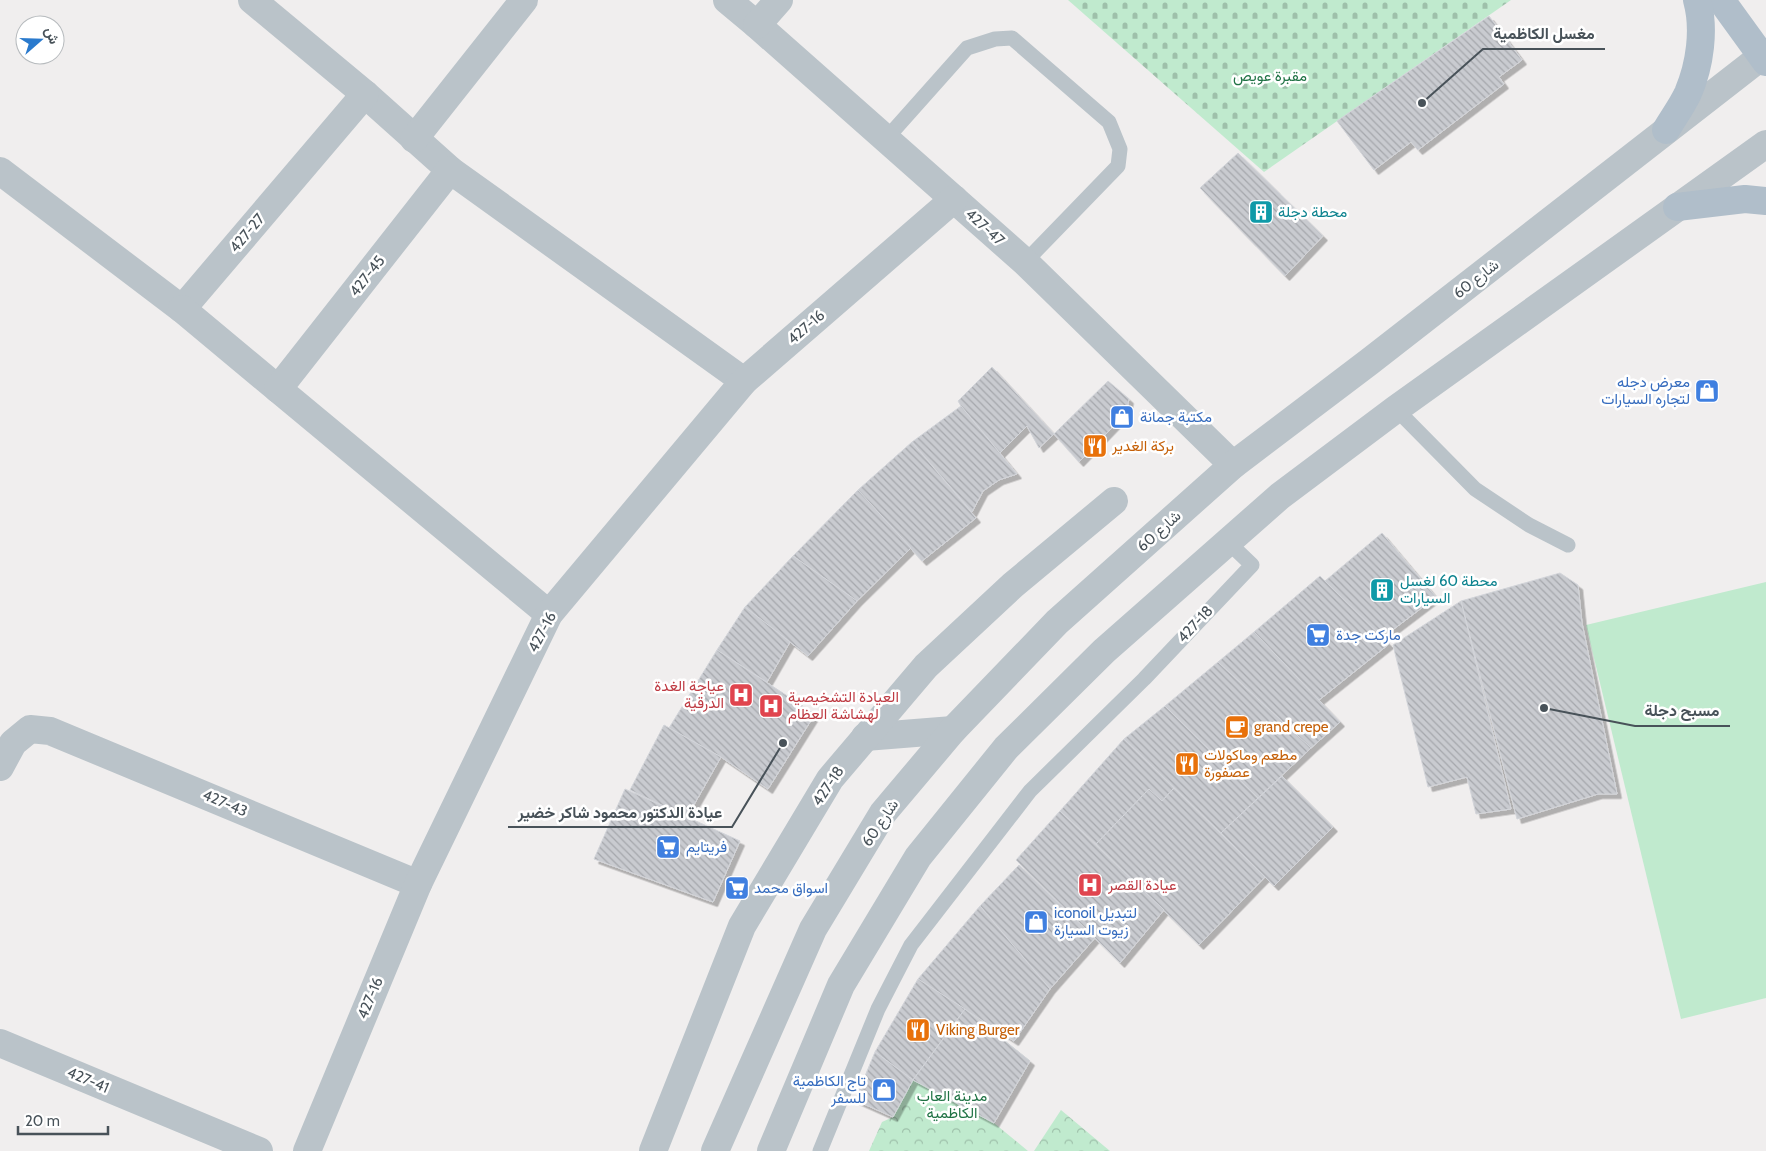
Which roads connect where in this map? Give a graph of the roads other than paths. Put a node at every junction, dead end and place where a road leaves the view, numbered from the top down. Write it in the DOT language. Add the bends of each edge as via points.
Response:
graph roads {
  1 [pos="252,0"];
  2 [pos="524,0"];
  3 [pos="727,0"];
  4 [pos="779,0"];
  5 [pos="1696,0"];
  6 [pos="1721,0"];
  7 [pos="757,25"];
  8 [pos="1764,57"];
  9 [pos="365,94"];
  10 [pos="1666,130"];
  11 [pos="414,139"];
  12 [pos="886,139"];
  13 [pos="1766,144"];
  14 [pos="450,170"];
  15 [pos="0,171"];
  16 [pos="954,199"];
  17 [pos="1766,201"];
  18 [pos="1678,207"];
  19 [pos="1025,262"];
  20 [pos="182,309"];
  21 [pos="744,381"];
  22 [pos="278,389"];
  23 [pos="1396,409"];
  24 [pos="1233,465"];
  25 [pos="1114,501"];
  26 [pos="1228,542"];
  27 [pos="1568,545"];
  28 [pos="549,614"];
  29 [pos="953,730"];
  30 [pos="865,737"];
  31 [pos="0,768"];
  32 [pos="418,884"];
  33 [pos="0,1043"];
  34 [pos="259,1151"];
  35 [pos="307,1151"];
  36 [pos="653,1151"];
  37 [pos="715,1151"];
  38 [pos="770,1151"];
  39 [pos="820,1151"];
  1 -- 9 [label="street"];
  2 -- 11 [label="street"];
  3 -- 7 [label="street, 427-47"];
  4 -- 7 [label="street"];
  5 -- 10 [label="main road" via="1700,53 1688,93"];
  6 -- 8 [label="main road"];
  7 -- 12 [label="street, 427-47"];
  8 -- 10 [label="street, شارع 60"];
  9 -- 11 [label="street"];
  9 -- 20 [label="street, 427-27"];
  10 -- 24 [label="street, شارع 60"];
  11 -- 14 [label="street"];
  12 -- 16 [label="street, 427-47"];
  12 -- 19 [label="lane" via="967,48 1012,38 1109,122 1120,149 1118,166"];
  13 -- 18 [label="street"];
  14 -- 21 [label="street"];
  14 -- 22 [label="street, 427-45"];
  15 -- 20 [label="street"];
  16 -- 19 [label="street, 427-47"];
  16 -- 21 [label="street, 427-16"];
  17 -- 18 [label="main road" via="1744,199"];
  18 -- 23 [label="street"];
  19 -- 24 [label="street, 427-47"];
  20 -- 22 [label="street"];
  21 -- 28 [label="street, 427-16"];
  22 -- 28 [label="street"];
  23 -- 26 [label="street" via="1280,496"];
  23 -- 27 [label="lane" via="1475,489 1529,525"];
  24 -- 29 [label="street, شارع 60" via="1057,622"];
  25 -- 30 [label="street, 427-18" via="1013,585 926,666"];
  26 -- 38 [label="street" via="1104,651 1006,748 918,857 841,985"];
  26 -- 39 [label="lane, 427-18" via="1252,564 1144,679 1030,791 911,945 878,1008"];
  28 -- 32 [label="street, 427-16"];
  29 -- 30 [label="street"];
  29 -- 37 [label="street, شارع 60" via="883,813 813,929"];
  30 -- 36 [label="street, 427-18" via="830,779 742,926"];
  31 -- 32 [label="street, 427-43" via="13,743 30,729 50,731"];
  32 -- 35 [label="street, 427-16"];
  33 -- 34 [label="street, 427-41"];
}
